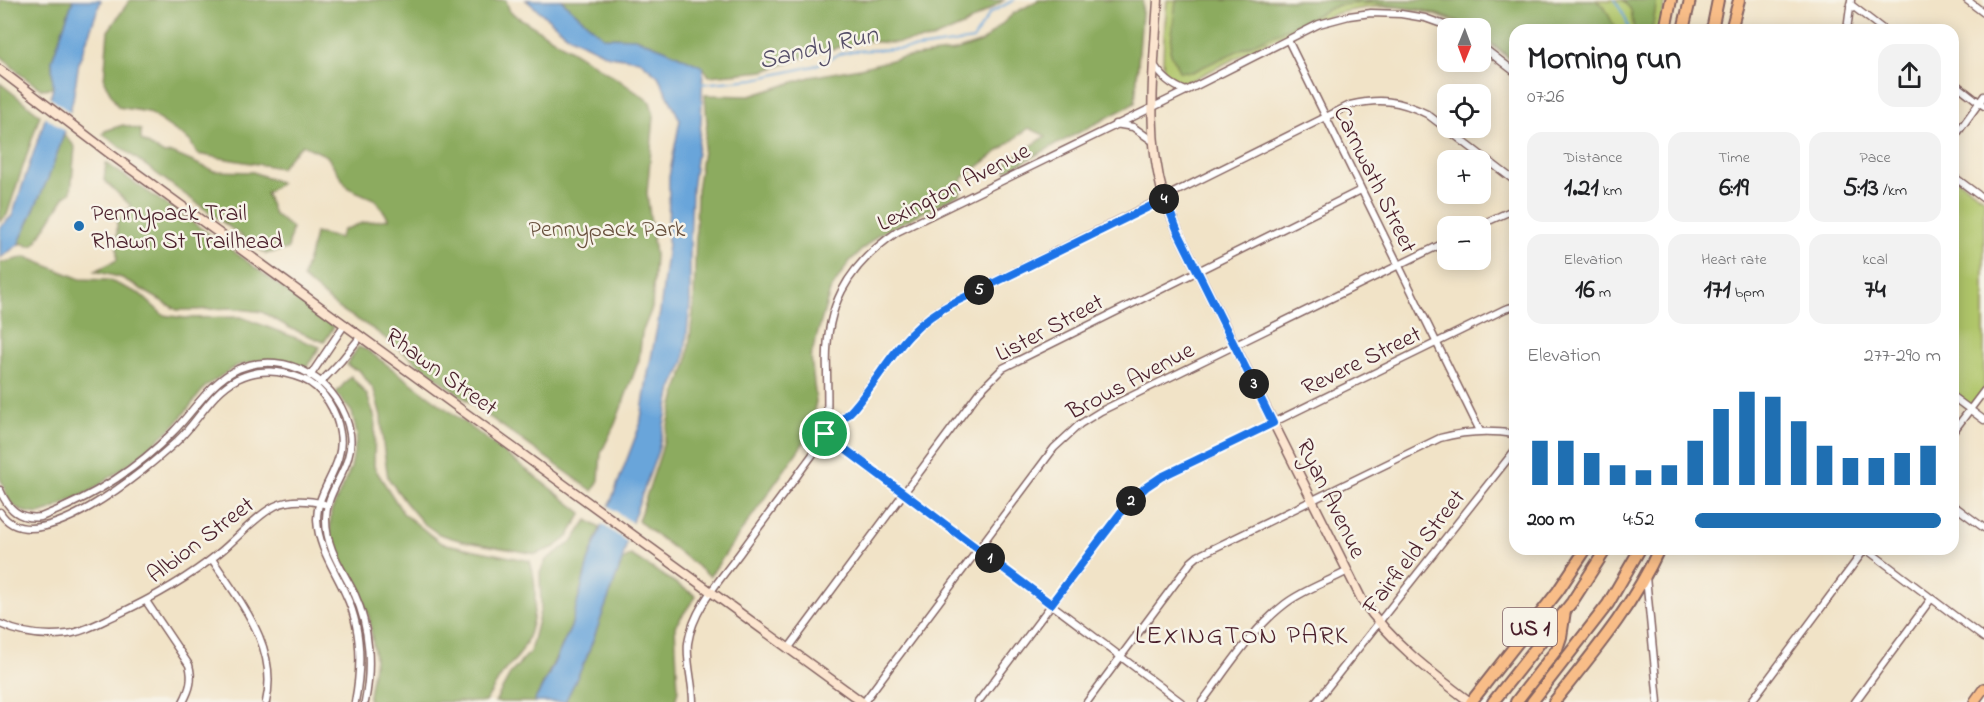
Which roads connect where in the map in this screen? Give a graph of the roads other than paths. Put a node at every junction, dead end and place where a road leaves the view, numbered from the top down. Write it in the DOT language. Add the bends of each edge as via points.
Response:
graph roads {
  1 [pos="1158,0"];
  2 [pos="1671,0"];
  3 [pos="1690,0"];
  4 [pos="1719,0"];
  5 [pos="1739,0"];
  6 [pos="1967,0"];
  7 [pos="1850,2"];
  8 [pos="1984,13"];
  9 [pos="1437,22"];
  10 [pos="1666,24"];
  11 [pos="1684,24"];
  12 [pos="1713,24"];
  13 [pos="1733,24"];
  14 [pos="1848,24"];
  15 [pos="1877,24"];
  16 [pos="1288,40"];
  17 [pos="1491,53"];
  18 [pos="1154,65"];
  19 [pos="1509,67"];
  20 [pos="0,70"];
  21 [pos="1959,86"];
  22 [pos="1186,91"];
  23 [pos="1982,101"];
  24 [pos="1152,106"];
  25 [pos="1326,117"];
  26 [pos="1115,124"];
  27 [pos="1959,131"];
  28 [pos="1154,142"];
  29 [pos="1509,176"];
  30 [pos="1959,180"];
  31 [pos="1362,190"];
  32 [pos="1165,199"];
  33 [pos="1984,199"];
  34 [pos="1509,212"];
  35 [pos="1491,220"];
  36 [pos="1437,246"];
  37 [pos="1398,264"];
  38 [pos="1198,272"];
  39 [pos="1509,308"];
  40 [pos="345,324"];
  41 [pos="361,336"];
  42 [pos="1437,342"];
  43 [pos="1234,345"];
  44 [pos="311,375"];
  45 [pos="307,381"];
  46 [pos="321,382"];
  47 [pos="316,388"];
  48 [pos="1984,391"];
  49 [pos="1959,402"];
  50 [pos="1970,410"];
  51 [pos="1984,420"];
  52 [pos="1273,423"];
  53 [pos="1959,424"];
  54 [pos="1480,431"];
  55 [pos="173,433"];
  56 [pos="1509,433"];
  57 [pos="825,434"];
  58 [pos="179,439"];
  59 [pos="1509,458"];
  60 [pos="0,490"];
  61 [pos="904,494"];
  62 [pos="1311,501"];
  63 [pos="320,503"];
  64 [pos="328,505"];
  65 [pos="1959,509"];
  66 [pos="0,512"];
  67 [pos="38,518"];
  68 [pos="39,528"];
  69 [pos="1984,528"];
  70 [pos="977,548"];
  71 [pos="1582,555"];
  72 [pos="1602,555"];
  73 [pos="1637,555"];
  74 [pos="1656,555"];
  75 [pos="1861,555"];
  76 [pos="1873,555"];
  77 [pos="212,559"];
  78 [pos="1346,572"];
  79 [pos="1646,575"];
  80 [pos="711,592"];
  81 [pos="1931,599"];
  82 [pos="146,601"];
  83 [pos="1051,604"];
  84 [pos="1565,611"];
  85 [pos="1379,623"];
  86 [pos="0,624"];
  87 [pos="364,624"];
  88 [pos="356,626"];
  89 [pos="1984,638"];
  90 [pos="788,649"];
  91 [pos="1121,657"];
  92 [pos="1984,688"];
  93 [pos="183,702"];
  94 [pos="266,702"];
  95 [pos="355,702"];
  96 [pos="365,702"];
  97 [pos="693,702"];
  98 [pos="863,702"];
  99 [pos="978,702"];
  100 [pos="1087,702"];
  101 [pos="1181,702"];
  102 [pos="1202,702"];
  103 [pos="1316,702"];
  104 [pos="1470,702"];
  105 [pos="1493,702"];
  106 [pos="1516,702"];
  107 [pos="1532,702"];
  108 [pos="1554,702"];
  109 [pos="1658,702"];
  110 [pos="1751,702"];
  111 [pos="1856,702"];
  112 [pos="1974,702"];
  1 -- 18 [label="main road, Ryan Avenue"];
  2 -- 10 [label="highway"];
  3 -- 11 [label="highway"];
  4 -- 12 [label="highway"];
  5 -- 13 [label="highway"];
  6 -- 8 [label="street"];
  7 -- 14 [label="street"];
  7 -- 15 [label="street"];
  9 -- 16 [label="street, Lexington Avenue" via="1401,14 1371,13 1319,24"];
  16 -- 22 [label="street, Lexington Avenue"];
  16 -- 25 [label="street, Carnwath Street"];
  17 -- 19 [label="street"];
  18 -- 22 [label="street" via="1164,78"];
  18 -- 24 [label="main road, Ryan Avenue"];
  20 -- 40 [label="main road, Rhawn Street"];
  21 -- 23 [label="street"];
  22 -- 24 [label="street, Lexington Avenue"];
  23 -- 27 [label="street"];
  24 -- 26 [label="street, Lexington Avenue"];
  24 -- 28 [label="main road, Ryan Avenue"];
  25 -- 29 [label="street" via="1366,101 1400,102 1427,114"];
  25 -- 31 [label="street, Carnwath Street"];
  25 -- 32 [label="street"];
  26 -- 28 [label="street" via="1133,127"];
  26 -- 57 [label="street, Lexington Avenue" via="897,232 866,255 838,298 829,326"];
  28 -- 32 [label="main road, Ryan Avenue"];
  30 -- 33 [label="street"];
  31 -- 37 [label="street, Carnwath Street"];
  31 -- 38 [label="street, Lister Street"];
  32 -- 38 [label="main road, Ryan Avenue"];
  32 -- 57 [label="street" via="924,321 907,337 852,410"];
  34 -- 35 [label="street"];
  36 -- 37 [label="street, Brous Avenue"];
  37 -- 42 [label="street, Carnwath Street"];
  37 -- 43 [label="street, Brous Avenue"];
  38 -- 43 [label="main road, Ryan Avenue"];
  38 -- 61 [label="street, Lister Street" via="1004,368 979,392"];
  39 -- 42 [label="street, Revere Street"];
  40 -- 41 [label="main road, Rhawn Street"];
  40 -- 44 [label="street"];
  41 -- 46 [label="street"];
  41 -- 80 [label="main road, Rhawn Street"];
  42 -- 52 [label="street, Revere Street"];
  42 -- 54 [label="street, Carnwath Street"];
  43 -- 52 [label="main road, Ryan Avenue"];
  43 -- 70 [label="street, Brous Avenue" via="1080,424 1054,448"];
  44 -- 45 [label="street"];
  44 -- 46 [label="street"];
  44 -- 55 [label="street" via="276,362 240,369 218,381"];
  45 -- 47 [label="street"];
  45 -- 58 [label="street" via="262,371 238,379 219,393"];
  46 -- 47 [label="street"];
  46 -- 64 [label="street" via="341,406 350,434 350,456"];
  47 -- 63 [label="street" via="337,417 342,446"];
  48 -- 50 [label="street"];
  49 -- 50 [label="street"];
  50 -- 51 [label="street"];
  50 -- 53 [label="street"];
  52 -- 62 [label="main road, Ryan Avenue"];
  52 -- 83 [label="street, Revere Street" via="1146,487 1125,507"];
  54 -- 56 [label="street"];
  54 -- 62 [label="street" via="1440,438"];
  55 -- 58 [label="street"];
  55 -- 67 [label="street" via="115,480"];
  57 -- 61 [label="street"];
  57 -- 80 [label="street"];
  58 -- 68 [label="street" via="105,497"];
  59 -- 85 [label="street, Fairfield Street"];
  60 -- 67 [label="street" via="16,514"];
  61 -- 70 [label="street"];
  61 -- 90 [label="street, Lister Street"];
  62 -- 78 [label="main road, Ryan Avenue"];
  62 -- 91 [label="street" via="1198,556"];
  63 -- 64 [label="street, Albion Street"];
  63 -- 77 [label="street, Albion Street" via="291,501 275,506"];
  63 -- 88 [label="street" via="317,518 322,546 347,596"];
  64 -- 87 [label="street" via="325,518 330,546"];
  65 -- 69 [label="street"];
  66 -- 68 [label="street" via="15,525"];
  67 -- 68 [label="street"];
  70 -- 83 [label="street"];
  70 -- 98 [label="street, Brous Avenue"];
  71 -- 104 [label="highway, US 1"];
  72 -- 84 [label="highway, US 1"];
  73 -- 107 [label="highway, US 1" via="1608,604"];
  74 -- 79 [label="highway, US 1"];
  75 -- 110 [label="street"];
  76 -- 81 [label="street"];
  77 -- 82 [label="street, Albion Street"];
  77 -- 94 [label="street" via="262,641 269,676"];
  78 -- 85 [label="main road, Ryan Avenue"];
  78 -- 102 [label="street" via="1287,602 1266,620"];
  79 -- 108 [label="highway, US 1" via="1623,614"];
  79 -- 109 [label="street"];
  80 -- 90 [label="main road, Rhawn Street"];
  80 -- 97 [label="street" via="693,623 688,644"];
  81 -- 89 [label="street"];
  81 -- 111 [label="street"];
  82 -- 86 [label="street, Albion Street" via="69,634 28,634"];
  82 -- 93 [label="street" via="189,665 190,688"];
  83 -- 91 [label="street"];
  83 -- 99 [label="street, Revere Street"];
  84 -- 105 [label="highway, US 1"];
  84 -- 106 [label="highway" via="1557,649"];
  85 -- 103 [label="street, Fairfield Street"];
  85 -- 104 [label="main road, Ryan Avenue" via="1421,665"];
  87 -- 88 [label="street"];
  87 -- 96 [label="street" via="369,664"];
  88 -- 95 [label="street" via="360,664"];
  90 -- 98 [label="main road, Rhawn Street"];
  91 -- 100 [label="street"];
  91 -- 101 [label="street"];
  92 -- 112 [label="main road"];
}
